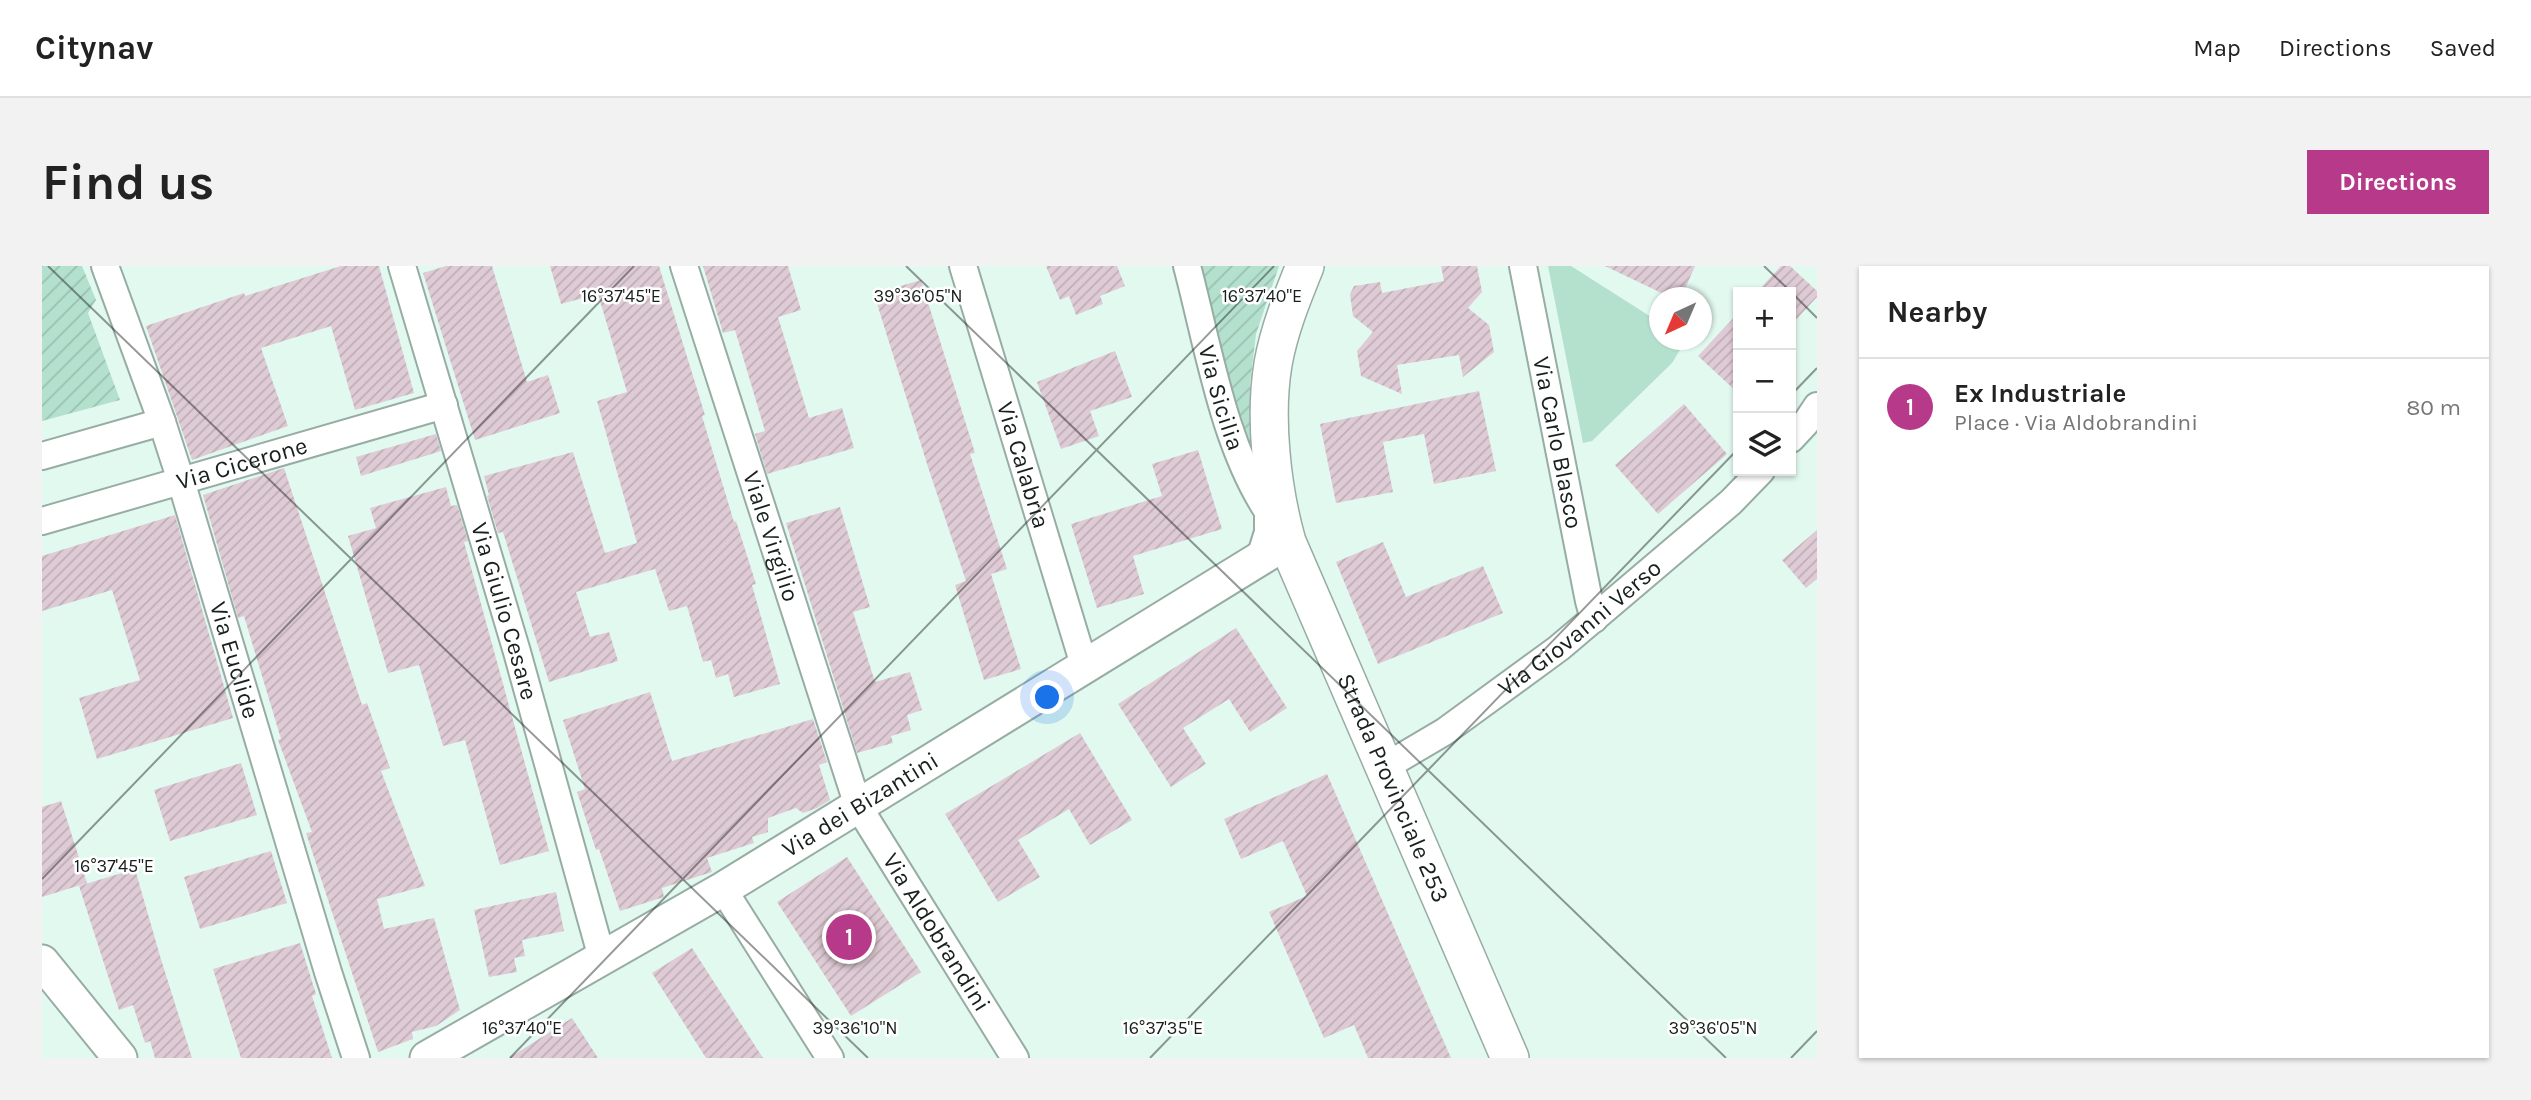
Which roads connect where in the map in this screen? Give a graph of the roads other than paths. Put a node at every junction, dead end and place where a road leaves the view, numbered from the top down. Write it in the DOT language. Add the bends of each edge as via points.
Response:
graph roads {
  1 [pos="104,266"];
  2 [pos="402,266"];
  3 [pos="684,266"];
  4 [pos="962,266"];
  5 [pos="1187,266"];
  6 [pos="1305,266"];
  7 [pos="1523,266"];
  8 [pos="444,405"];
  9 [pos="1817,406"];
  10 [pos="162,422"];
  11 [pos="1796,433"];
  12 [pos="42,456"];
  13 [pos="1755,476"];
  14 [pos="181,481"];
  15 [pos="42,521"];
  16 [pos="1276,521"];
  17 [pos="1253,562"];
  18 [pos="1594,619"];
  19 [pos="1084,665"];
  20 [pos="1383,768"];
  21 [pos="858,806"];
  22 [pos="723,889"];
  23 [pos="602,958"];
  24 [pos="42,962"];
  25 [pos="120,1058"];
  26 [pos="356,1058"];
  27 [pos="427,1058"];
  28 [pos="830,1058"];
  29 [pos="1015,1058"];
  30 [pos="1510,1058"];
  1 -- 10 [label="street, Via Euclide"];
  2 -- 8 [label="street, Via Giulio Cesare"];
  3 -- 21 [label="street, Viale Virgilio"];
  4 -- 19 [label="street, Via Calabria"];
  5 -- 16 [label="street, Via Sicilia" via="1232,440"];
  6 -- 16 [label="main road, Strada Provinciale 253" via="1273,363 1269,410"];
  7 -- 18 [label="street, Via Carlo Blasco"];
  8 -- 14 [label="street, Via Cicerone"];
  8 -- 23 [label="street, Via Giulio Cesare"];
  9 -- 11 [label="street"];
  10 -- 12 [label="street"];
  10 -- 14 [label="street, Via Euclide"];
  13 -- 18 [label="street, Via Giovanni Verso"];
  14 -- 15 [label="street, Via Cicerone"];
  14 -- 26 [label="street, Via Euclide"];
  16 -- 17 [label="street, Via dei Bizantini"];
  16 -- 17 [label="lane" via="1262,531"];
  16 -- 20 [label="main road, Strada Provinciale 253"];
  17 -- 19 [label="street, Via dei Bizantini"];
  18 -- 20 [label="street, Via Giovanni Verso" via="1444,732"];
  19 -- 21 [label="street, Via dei Bizantini"];
  20 -- 30 [label="main road, Strada Provinciale 253"];
  21 -- 22 [label="street, Via dei Bizantini"];
  21 -- 29 [label="street, Via Aldobrandini"];
  22 -- 23 [label="street, Via dei Bizantini"];
  22 -- 28 [label="street"];
  23 -- 27 [label="street, Via dei Bizantini"];
  24 -- 25 [label="street"];
}
